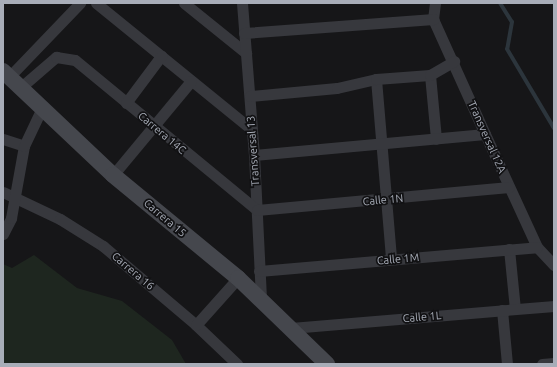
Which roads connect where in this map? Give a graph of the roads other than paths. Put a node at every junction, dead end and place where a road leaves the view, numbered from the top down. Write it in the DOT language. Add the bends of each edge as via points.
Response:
graph roads {
  1 [pos="80,3"];
  2 [pos="96,3"];
  3 [pos="184,3"];
  4 [pos="242,3"];
  5 [pos="435,3"];
  6 [pos="433,19"];
  7 [pos="244,33"];
  8 [pos="246,53"];
  9 [pos="161,56"];
  10 [pos="454,61"];
  11 [pos="430,74"];
  12 [pos="11,79"];
  13 [pos="376,79"];
  14 [pos="191,81"];
  15 [pos="250,96"];
  16 [pos="126,103"];
  17 [pos="42,108"];
  18 [pos="152,126"];
  19 [pos="252,130"];
  20 [pos="485,134"];
  21 [pos="3,139"];
  22 [pos="436,139"];
  23 [pos="382,144"];
  24 [pos="24,146"];
  25 [pos="254,155"];
  26 [pos="113,175"];
  27 [pos="509,187"];
  28 [pos="3,192"];
  29 [pos="15,198"];
  30 [pos="386,200"];
  31 [pos="257,210"];
  32 [pos="3,234"];
  33 [pos="536,247"];
  34 [pos="509,249"];
  35 [pos="391,259"];
  36 [pos="554,265"];
  37 [pos="259,271"];
  38 [pos="238,278"];
  39 [pos="260,300"];
  40 [pos="554,306"];
  41 [pos="515,309"];
  42 [pos="502,310"];
  43 [pos="196,325"];
  44 [pos="291,328"];
  45 [pos="554,363"];
  46 [pos="237,364"];
  47 [pos="327,364"];
  48 [pos="507,364"];
  49 [pos="542,364"];
  1 -- 12 [label="street"];
  2 -- 9 [label="street"];
  3 -- 8 [label="street"];
  4 -- 7 [label="street, Transversal 13"];
  5 -- 6 [label="street"];
  6 -- 7 [label="street"];
  6 -- 10 [label="street, Transversal 12A"];
  7 -- 8 [label="street, Transversal 13"];
  8 -- 15 [label="street, Transversal 13"];
  9 -- 14 [label="street"];
  9 -- 16 [label="street"];
  10 -- 11 [label="street"];
  10 -- 20 [label="street, Transversal 12A"];
  11 -- 13 [label="street"];
  11 -- 22 [label="street"];
  12 -- 16 [label="street, Carrera 14C" via="56,57 66,58 74,60"];
  12 -- 17 [label="main road, Carrera 15"];
  13 -- 15 [label="street" via="337,88"];
  13 -- 23 [label="street"];
  14 -- 18 [label="street"];
  14 -- 19 [label="street"];
  15 -- 19 [label="street, Transversal 13"];
  16 -- 18 [label="street, Carrera 14C"];
  17 -- 24 [label="street"];
  17 -- 26 [label="main road, Carrera 15"];
  18 -- 26 [label="street"];
  18 -- 31 [label="street, Carrera 14C"];
  19 -- 25 [label="street, Transversal 13"];
  20 -- 22 [label="street"];
  20 -- 27 [label="street, Transversal 12A"];
  21 -- 24 [label="street"];
  22 -- 23 [label="street"];
  23 -- 25 [label="street"];
  23 -- 30 [label="street"];
  24 -- 29 [label="street"];
  25 -- 31 [label="street, Transversal 13"];
  26 -- 38 [label="main road, Carrera 15"];
  27 -- 30 [label="street, Calle 1N"];
  27 -- 33 [label="street, Transversal 12A"];
  28 -- 29 [label="street, Carrera 16"];
  29 -- 32 [label="street" via="11,218"];
  29 -- 43 [label="street, Carrera 16" via="60,219 103,246"];
  30 -- 31 [label="street, Calle 1N"];
  30 -- 35 [label="street"];
  31 -- 37 [label="street, Transversal 13"];
  33 -- 34 [label="street, Calle 1M"];
  33 -- 36 [label="street, Transversal 12A"];
  34 -- 35 [label="street, Calle 1M"];
  34 -- 41 [label="street"];
  35 -- 37 [label="street, Calle 1M"];
  37 -- 39 [label="street, Transversal 13"];
  38 -- 39 [label="main road, Carrera 15"];
  38 -- 43 [label="street"];
  39 -- 44 [label="main road, Carrera 15"];
  40 -- 41 [label="street, Calle 1L"];
  41 -- 42 [label="street, Calle 1L"];
  42 -- 44 [label="street, Calle 1L"];
  42 -- 48 [label="street"];
  43 -- 46 [label="street, Carrera 16"];
  44 -- 47 [label="main road, Carrera 15"];
  45 -- 49 [label="street"];
}
